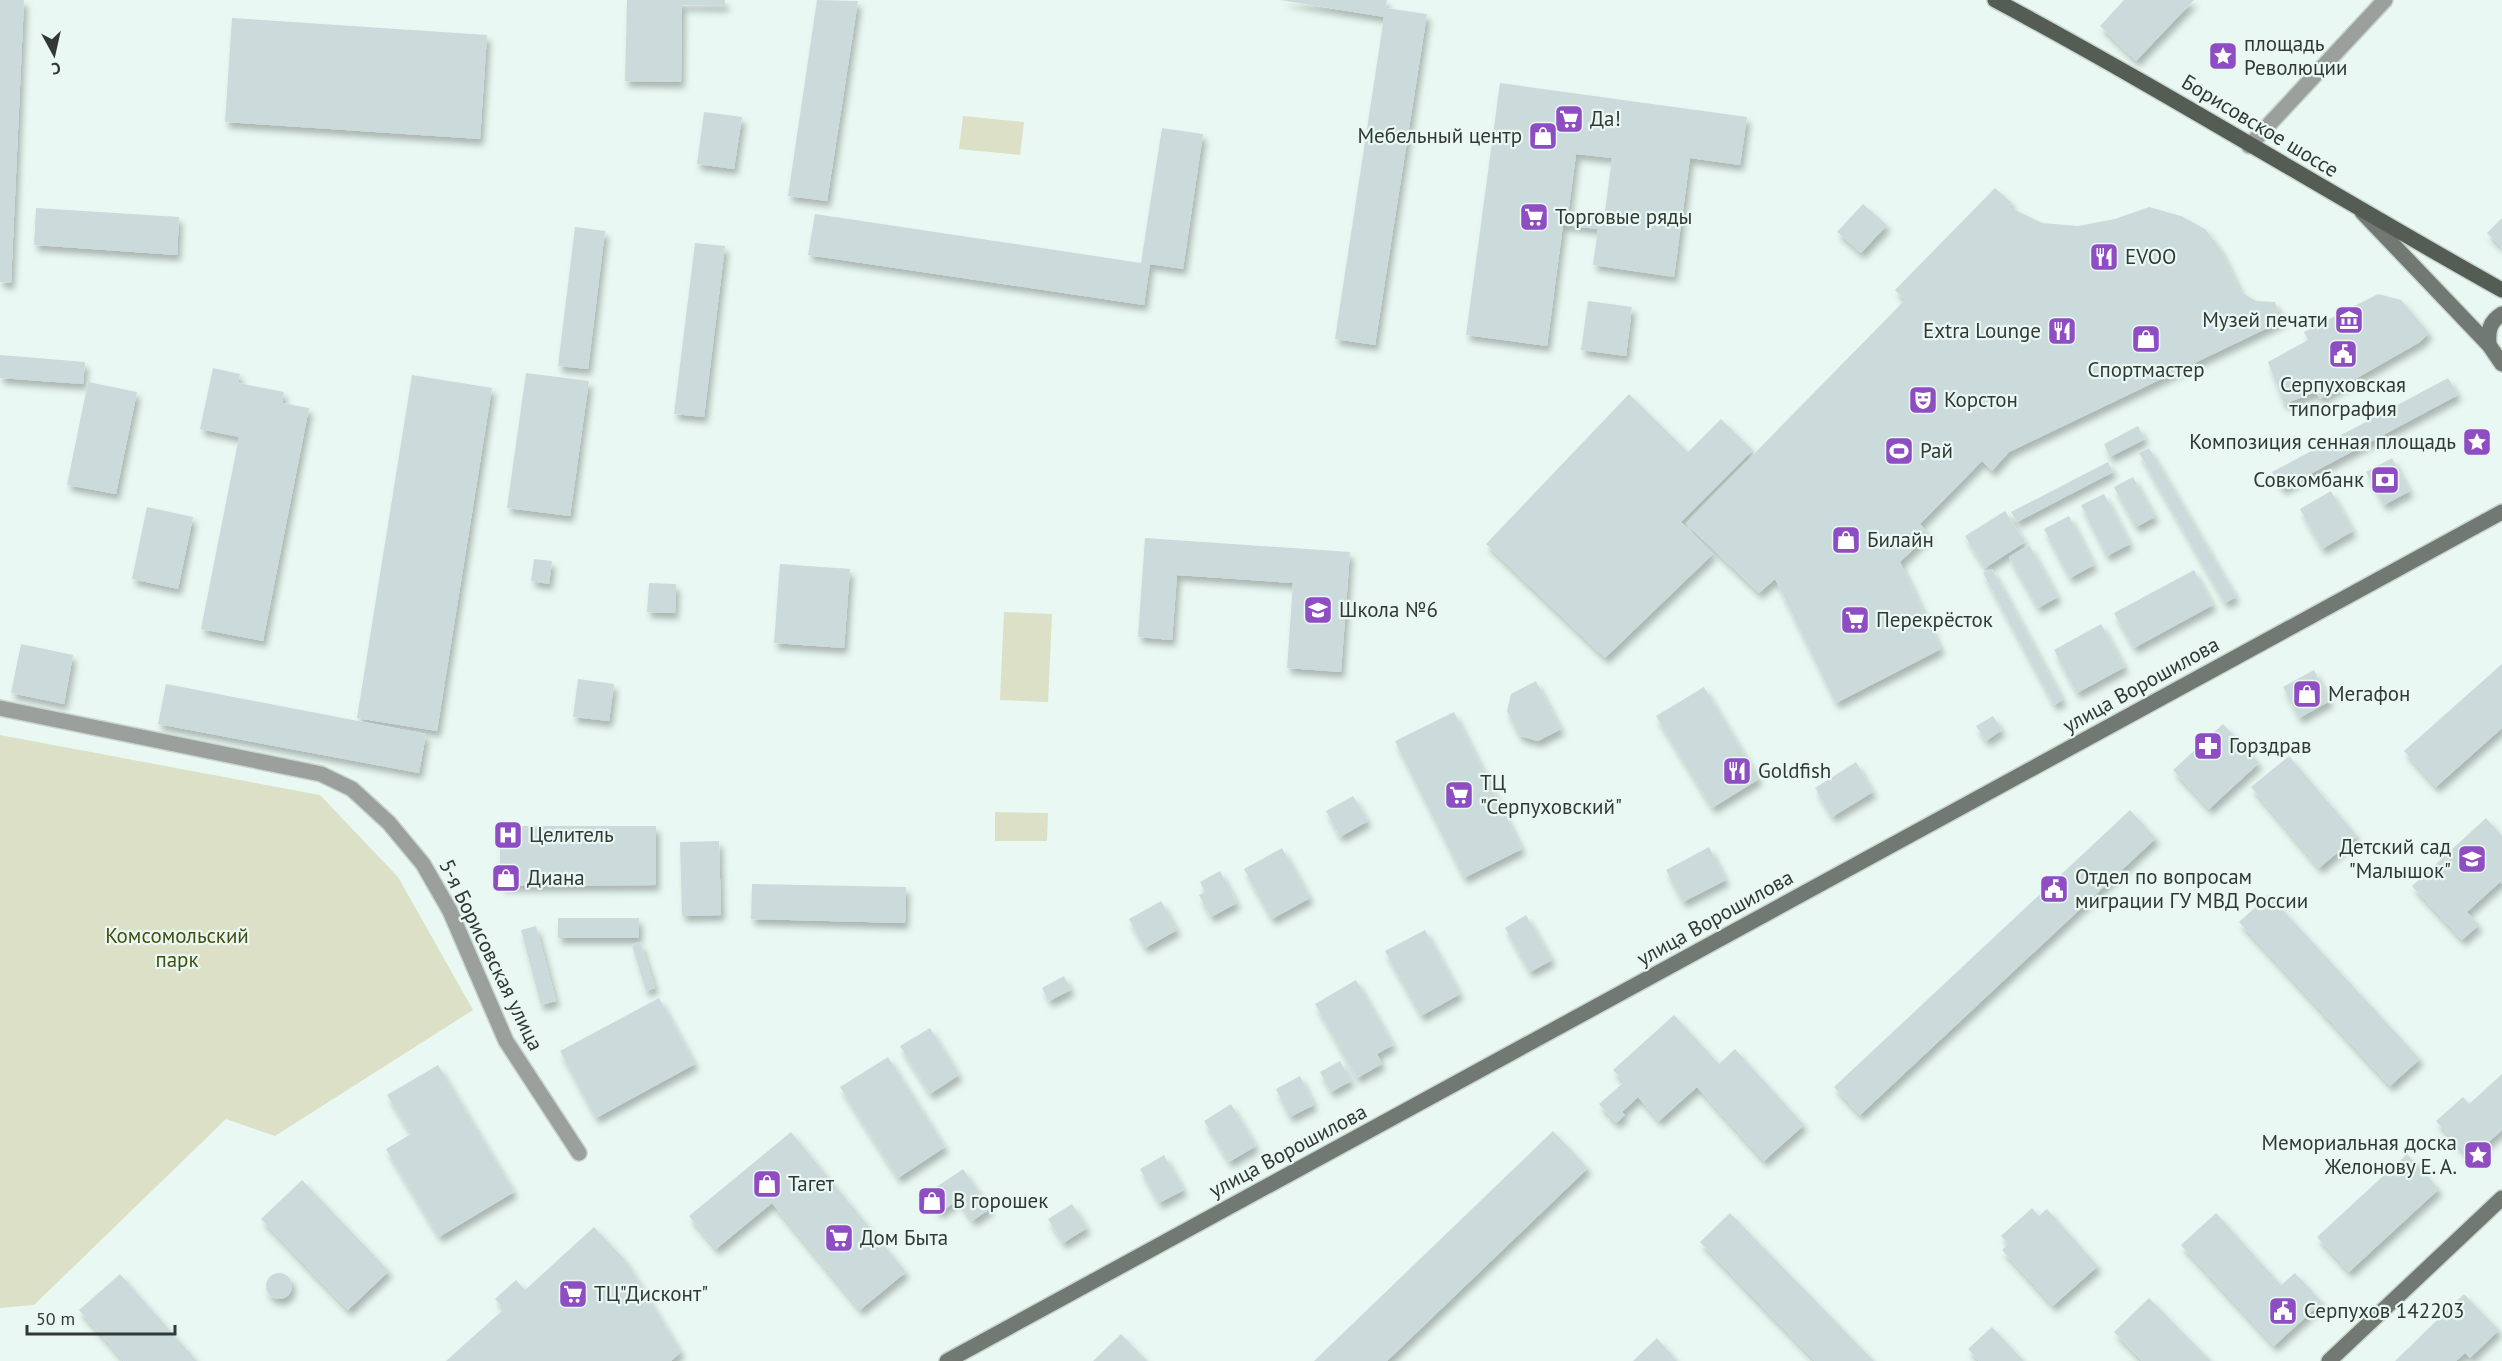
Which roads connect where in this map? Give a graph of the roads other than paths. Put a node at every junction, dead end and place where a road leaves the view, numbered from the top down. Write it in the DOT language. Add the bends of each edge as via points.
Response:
graph roads {
  1 [pos="1995,0"];
  2 [pos="2385,0"];
  3 [pos="2249,146"];
  4 [pos="2362,212"];
  5 [pos="2502,290"];
  6 [pos="2502,314"];
  7 [pos="2489,345"];
  8 [pos="2502,364"];
  9 [pos="2502,512"];
  10 [pos="0,708"];
  11 [pos="579,1153"];
  12 [pos="2502,1198"];
  13 [pos="965,1357"];
  14 [pos="947,1361"];
  15 [pos="2329,1361"];
  1 -- 3 [label="main road, Борисовское шоссе" via="2173,98"];
  2 -- 3 [label="street"];
  3 -- 4 [label="main road, Борисовское шоссе"];
  4 -- 5 [label="main road, Борисовское шоссе"];
  4 -- 7 [label="main road"];
  6 -- 7 [label="main road" via="2488,328"];
  7 -- 8 [label="main road"];
  9 -- 13 [label="main road, улица Ворошилова"];
  10 -- 11 [label="street, 5-я Борисовская улица" via="321,774 352,789 389,823 423,864 450,911 506,1041"];
  12 -- 15 [label="main road"];
  13 -- 14 [label="main road, улица Ворошилова"];
}
